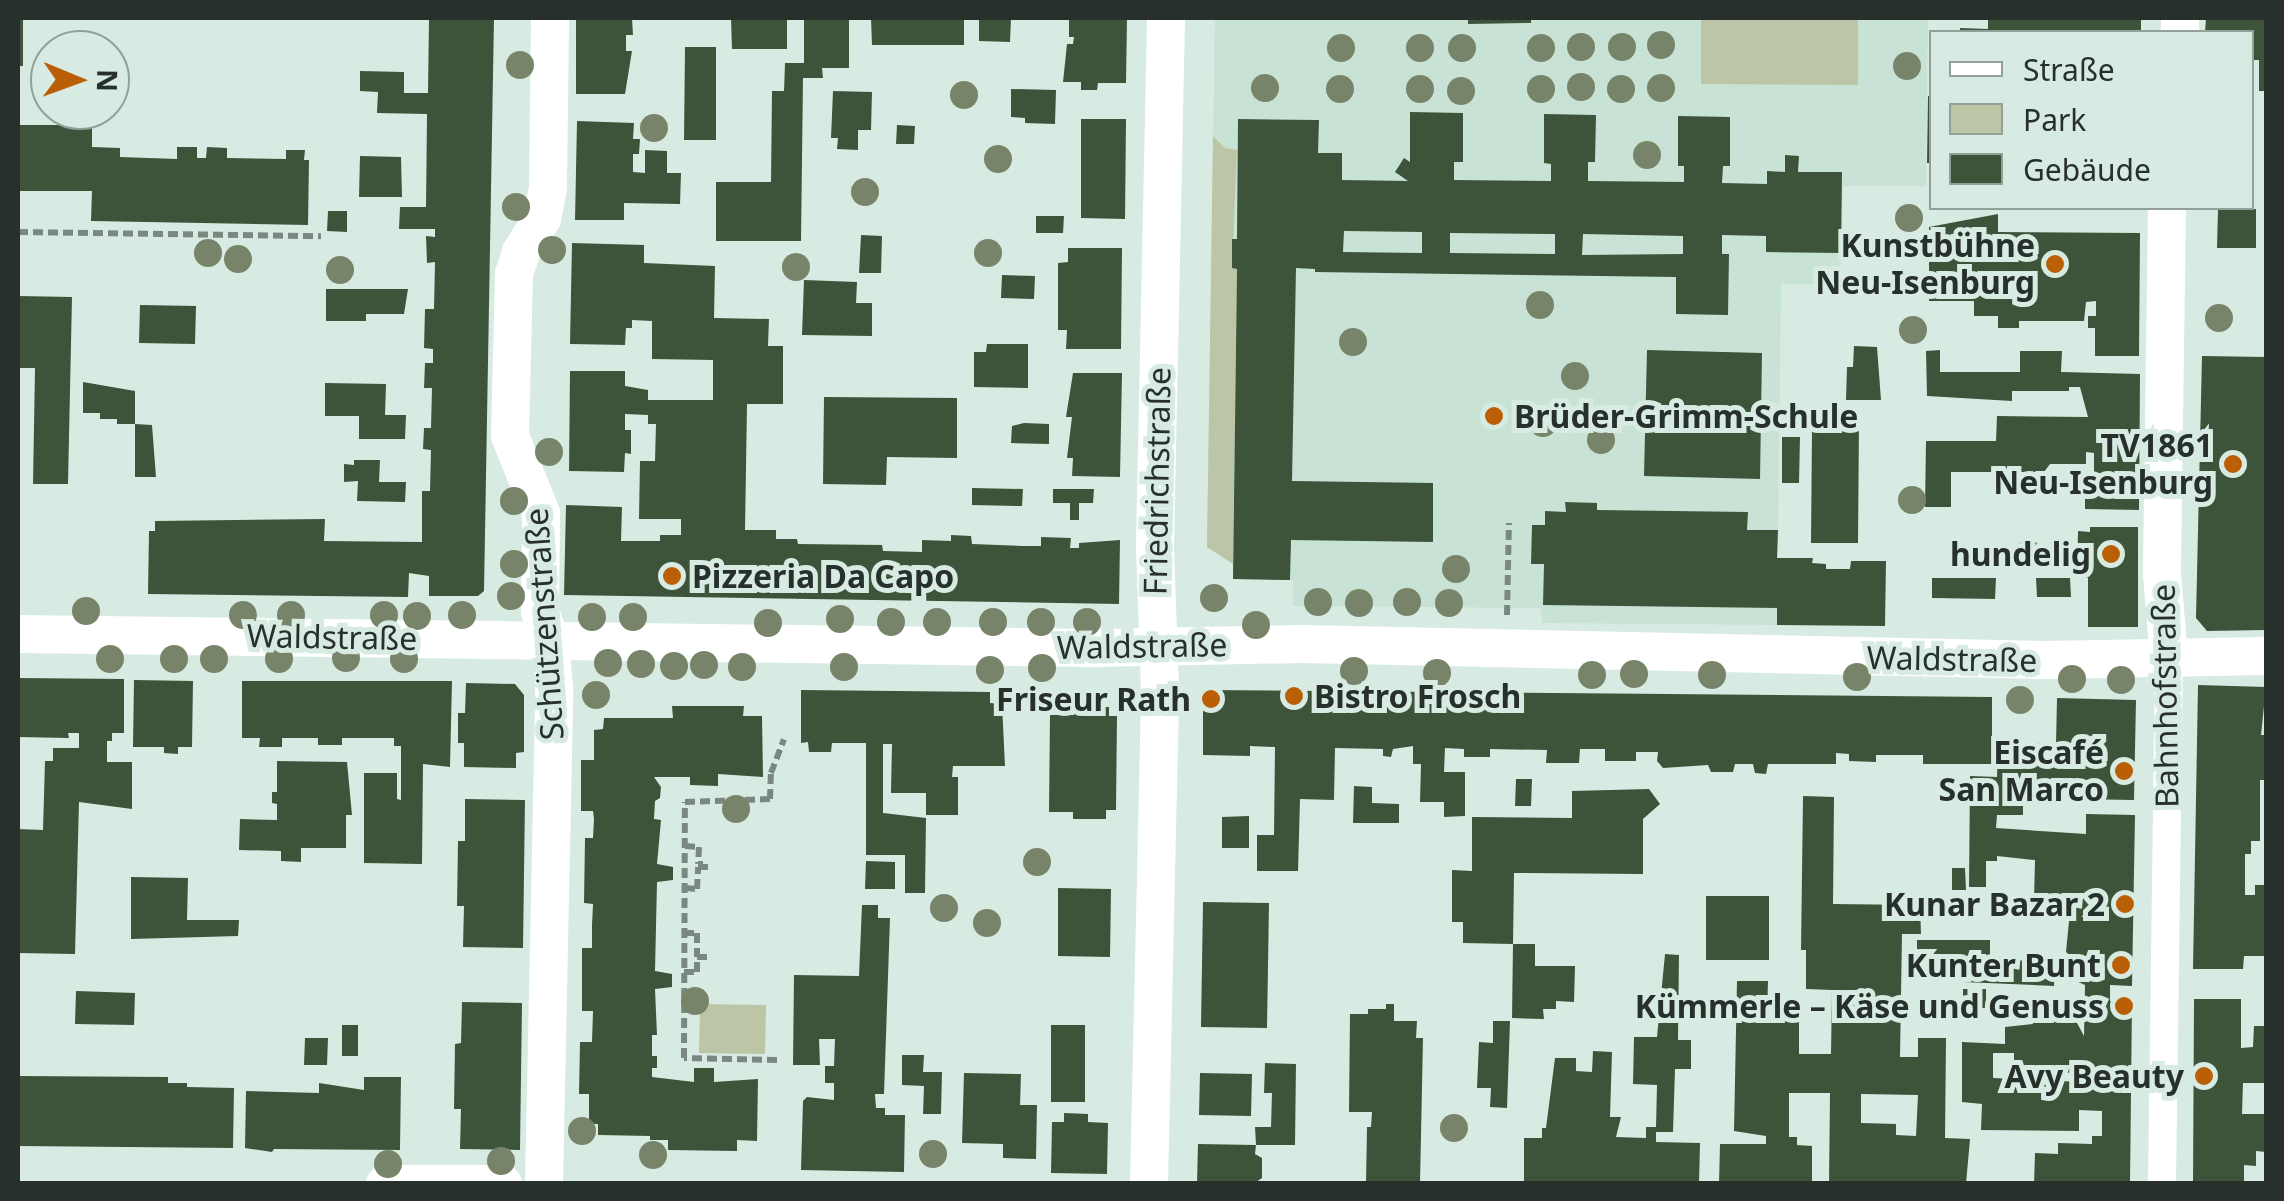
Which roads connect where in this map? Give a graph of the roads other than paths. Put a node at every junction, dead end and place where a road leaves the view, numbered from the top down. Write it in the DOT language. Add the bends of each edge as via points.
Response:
graph roads {
  1 [pos="550,18"];
  2 [pos="1166,18"];
  3 [pos="2167,210"];
  4 [pos="18,634"];
  5 [pos="550,639"];
  6 [pos="1156,647"];
  7 [pos="2266,656"];
  8 [pos="2169,658"];
  9 [pos="385,1184"];
  10 [pos="503,1184"];
  11 [pos="544,1184"];
  12 [pos="1149,1184"];
  13 [pos="2162,1184"];
  1 -- 5 [label="street, Schützenstraße" via="548,188 542,219 514,274 510,436 541,513 540,612"];
  2 -- 6 [label="street, Friedrichstraße"];
  3 -- 8 [label="street, Bahnhofstraße" via="2162,574"];
  4 -- 5 [label="street, Waldstraße"];
  5 -- 6 [label="street, Waldstraße"];
  5 -- 11 [label="street, Schützenstraße"];
  6 -- 8 [label="street, Waldstraße"];
  6 -- 12 [label="street, Friedrichstraße"];
  7 -- 8 [label="street, Waldstraße"];
  8 -- 13 [label="street, Bahnhofstraße"];
  9 -- 10 [label="street"];
}
